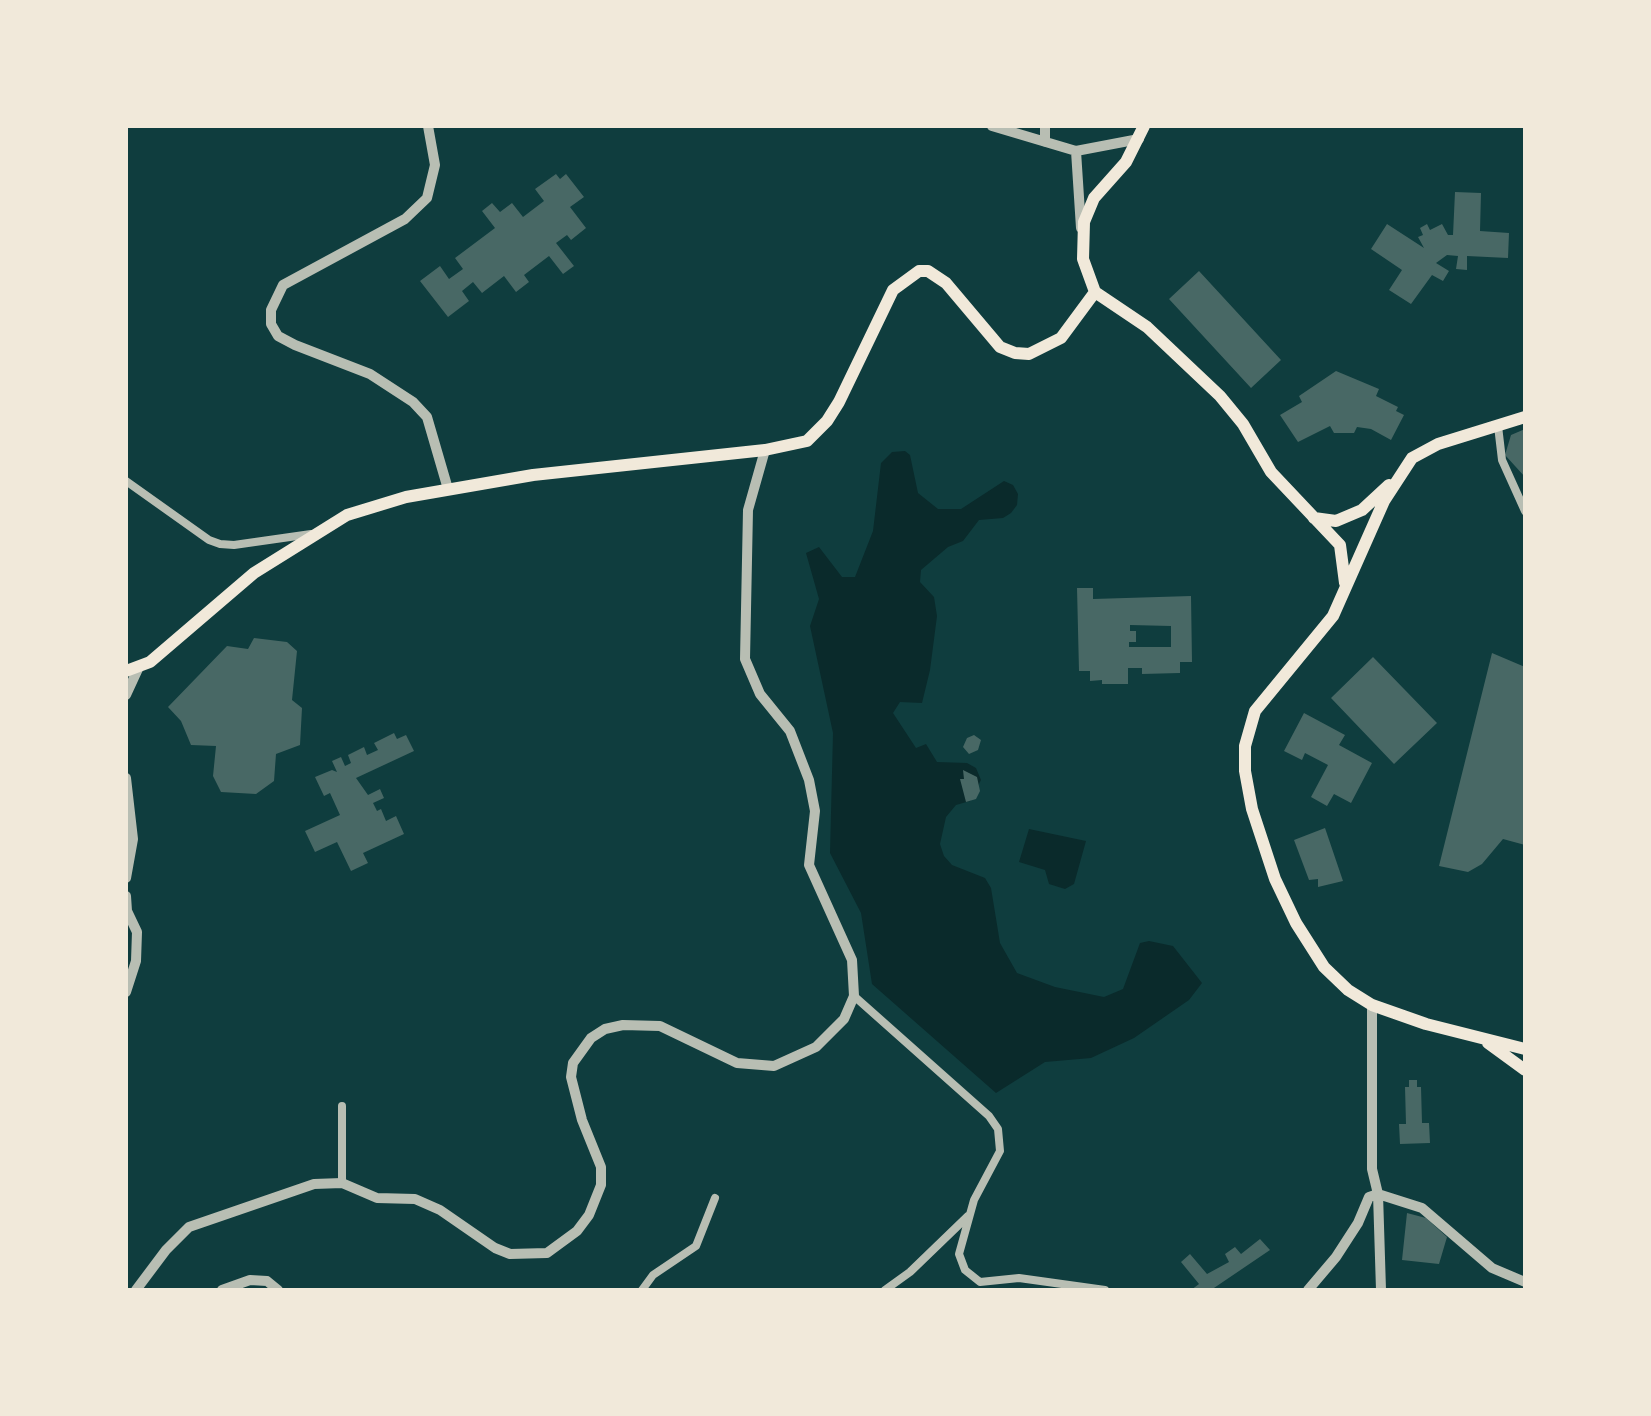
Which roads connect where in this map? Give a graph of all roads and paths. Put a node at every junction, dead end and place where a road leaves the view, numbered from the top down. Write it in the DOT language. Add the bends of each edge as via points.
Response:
graph roads {
  1 [pos="428,126"];
  2 [pos="992,126"];
  3 [pos="1045,126"];
  4 [pos="1144,126"];
  5 [pos="1139,139"];
  6 [pos="1045,142"];
  7 [pos="1076,151"];
  8 [pos="1082,238"];
  9 [pos="1095,292"];
  10 [pos="1525,417"];
  11 [pos="1498,426"];
  12 [pos="765,450"];
  13 [pos="1400,474"];
  14 [pos="126,481"];
  15 [pos="448,489"];
  16 [pos="1525,511"];
  17 [pos="1314,518"];
  18 [pos="311,534"];
  19 [pos="1345,590"];
  20 [pos="132,670"];
  21 [pos="126,695"];
  22 [pos="126,778"];
  23 [pos="126,878"];
  24 [pos="126,896"];
  25 [pos="126,992"];
  26 [pos="854,996"];
  27 [pos="1372,1005"];
  28 [pos="1486,1040"];
  29 [pos="1525,1049"];
  30 [pos="1525,1070"];
  31 [pos="342,1106"];
  32 [pos="342,1183"];
  33 [pos="1378,1194"];
  34 [pos="715,1198"];
  35 [pos="968,1216"];
  36 [pos="1525,1282"];
  37 [pos="136,1290"];
  38 [pos="222,1290"];
  39 [pos="278,1290"];
  40 [pos="642,1290"];
  41 [pos="885,1290"];
  42 [pos="1105,1290"];
  43 [pos="1308,1290"];
  44 [pos="1381,1290"];
  1 -- 15 [label="street" via="435,165 427,198 393,226 283,285 271,310 271,324 278,336 370,374 413,402 427,417"];
  2 -- 6 [label="street"];
  3 -- 6 [label="street"];
  4 -- 5 [label="main road"];
  5 -- 7 [label="street"];
  5 -- 8 [label="main road" via="1094,198"];
  6 -- 7 [label="street"];
  7 -- 8 [label="street"];
  8 -- 9 [label="main road"];
  9 -- 12 [label="main road" via="1061,338 1029,354 1015,353 1000,347 936,275 913,274 893,290 839,402 817,434"];
  9 -- 17 [label="main road" via="1147,327 1205,379 1243,424 1271,472"];
  10 -- 11 [label="main road"];
  11 -- 13 [label="main road" via="1425,449"];
  11 -- 16 [label="street" via="1502,460"];
  12 -- 15 [label="main road" via="606,465"];
  12 -- 26 [label="street" via="748,510 745,659 760,694 790,731 809,780 815,811 809,865 847,946"];
  13 -- 17 [label="main road" via="1362,510 1336,521"];
  13 -- 19 [label="main road"];
  14 -- 18 [label="street" via="220,544"];
  15 -- 18 [label="main road" via="347,515"];
  17 -- 19 [label="main road" via="1340,545"];
  18 -- 20 [label="main road" via="254,573 193,629"];
  19 -- 27 [label="main road" via="1320,635 1255,711 1245,746 1245,771 1275,879 1296,923 1324,967"];
  20 -- 21 [label="street"];
  22 -- 23 [label="street" via="133,839"];
  24 -- 25 [label="street" via="137,932 136,961"];
  26 -- 32 [label="street" via="844,1019 816,1047 774,1066 737,1063 660,1026 623,1025 591,1038 573,1063 571,1077 601,1167 601,1185 577,1231 547,1253 510,1254 426,1203 377,1198"];
  26 -- 35 [label="street" via="996,1125 1000,1151"];
  27 -- 28 [label="main road"];
  27 -- 33 [label="street" via="1372,1169"];
  28 -- 29 [label="main road"];
  28 -- 30 [label="main road"];
  31 -- 32 [label="street"];
  32 -- 37 [label="street" via="295,1188 189,1227"];
  33 -- 36 [label="street" via="1422,1208 1492,1268"];
  33 -- 43 [label="street" via="1369,1197 1344,1245"];
  33 -- 44 [label="street"];
  34 -- 40 [label="street" via="696,1246 653,1275"];
  35 -- 41 [label="street"];
  35 -- 42 [label="street" via="959,1254 972,1278 1019,1278"];
  38 -- 39 [label="street" via="250,1280 267,1281"];
}
